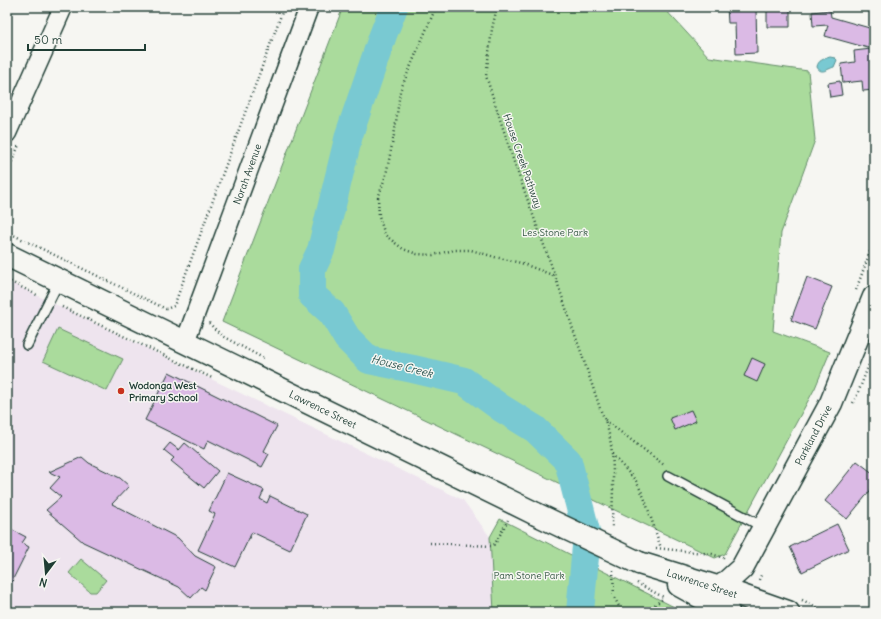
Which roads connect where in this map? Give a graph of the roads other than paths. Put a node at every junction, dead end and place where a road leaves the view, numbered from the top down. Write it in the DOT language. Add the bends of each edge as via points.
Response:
graph roads {
  1 [pos="63,7"];
  2 [pos="309,7"];
  3 [pos="7,133"];
  4 [pos="7,255"];
  5 [pos="59,281"];
  6 [pos="874,297"];
  7 [pos="186,342"];
  8 [pos="27,345"];
  9 [pos="668,476"];
  10 [pos="763,527"];
  11 [pos="742,568"];
  12 [pos="743,596"];
  13 [pos="723,603"];
  14 [pos="788,612"];
  1 -- 3 [label="street"];
  2 -- 7 [label="street, Norah Avenue"];
  4 -- 5 [label="main road, Lawrence Street"];
  5 -- 7 [label="main road, Lawrence Street"];
  5 -- 8 [label="lane"];
  6 -- 10 [label="main road, Parkland Drive" via="831,403"];
  7 -- 13 [label="main road, Lawrence Street, bridge"];
  9 -- 10 [label="lane"];
  10 -- 11 [label="main road, Parkland Drive"];
  11 -- 12 [label="main road, Parkland Drive"];
  11 -- 13 [label="main road, Parkland Drive"];
  12 -- 13 [label="main road, Lawrence Street"];
  12 -- 14 [label="main road, Lawrence Street"];
}
